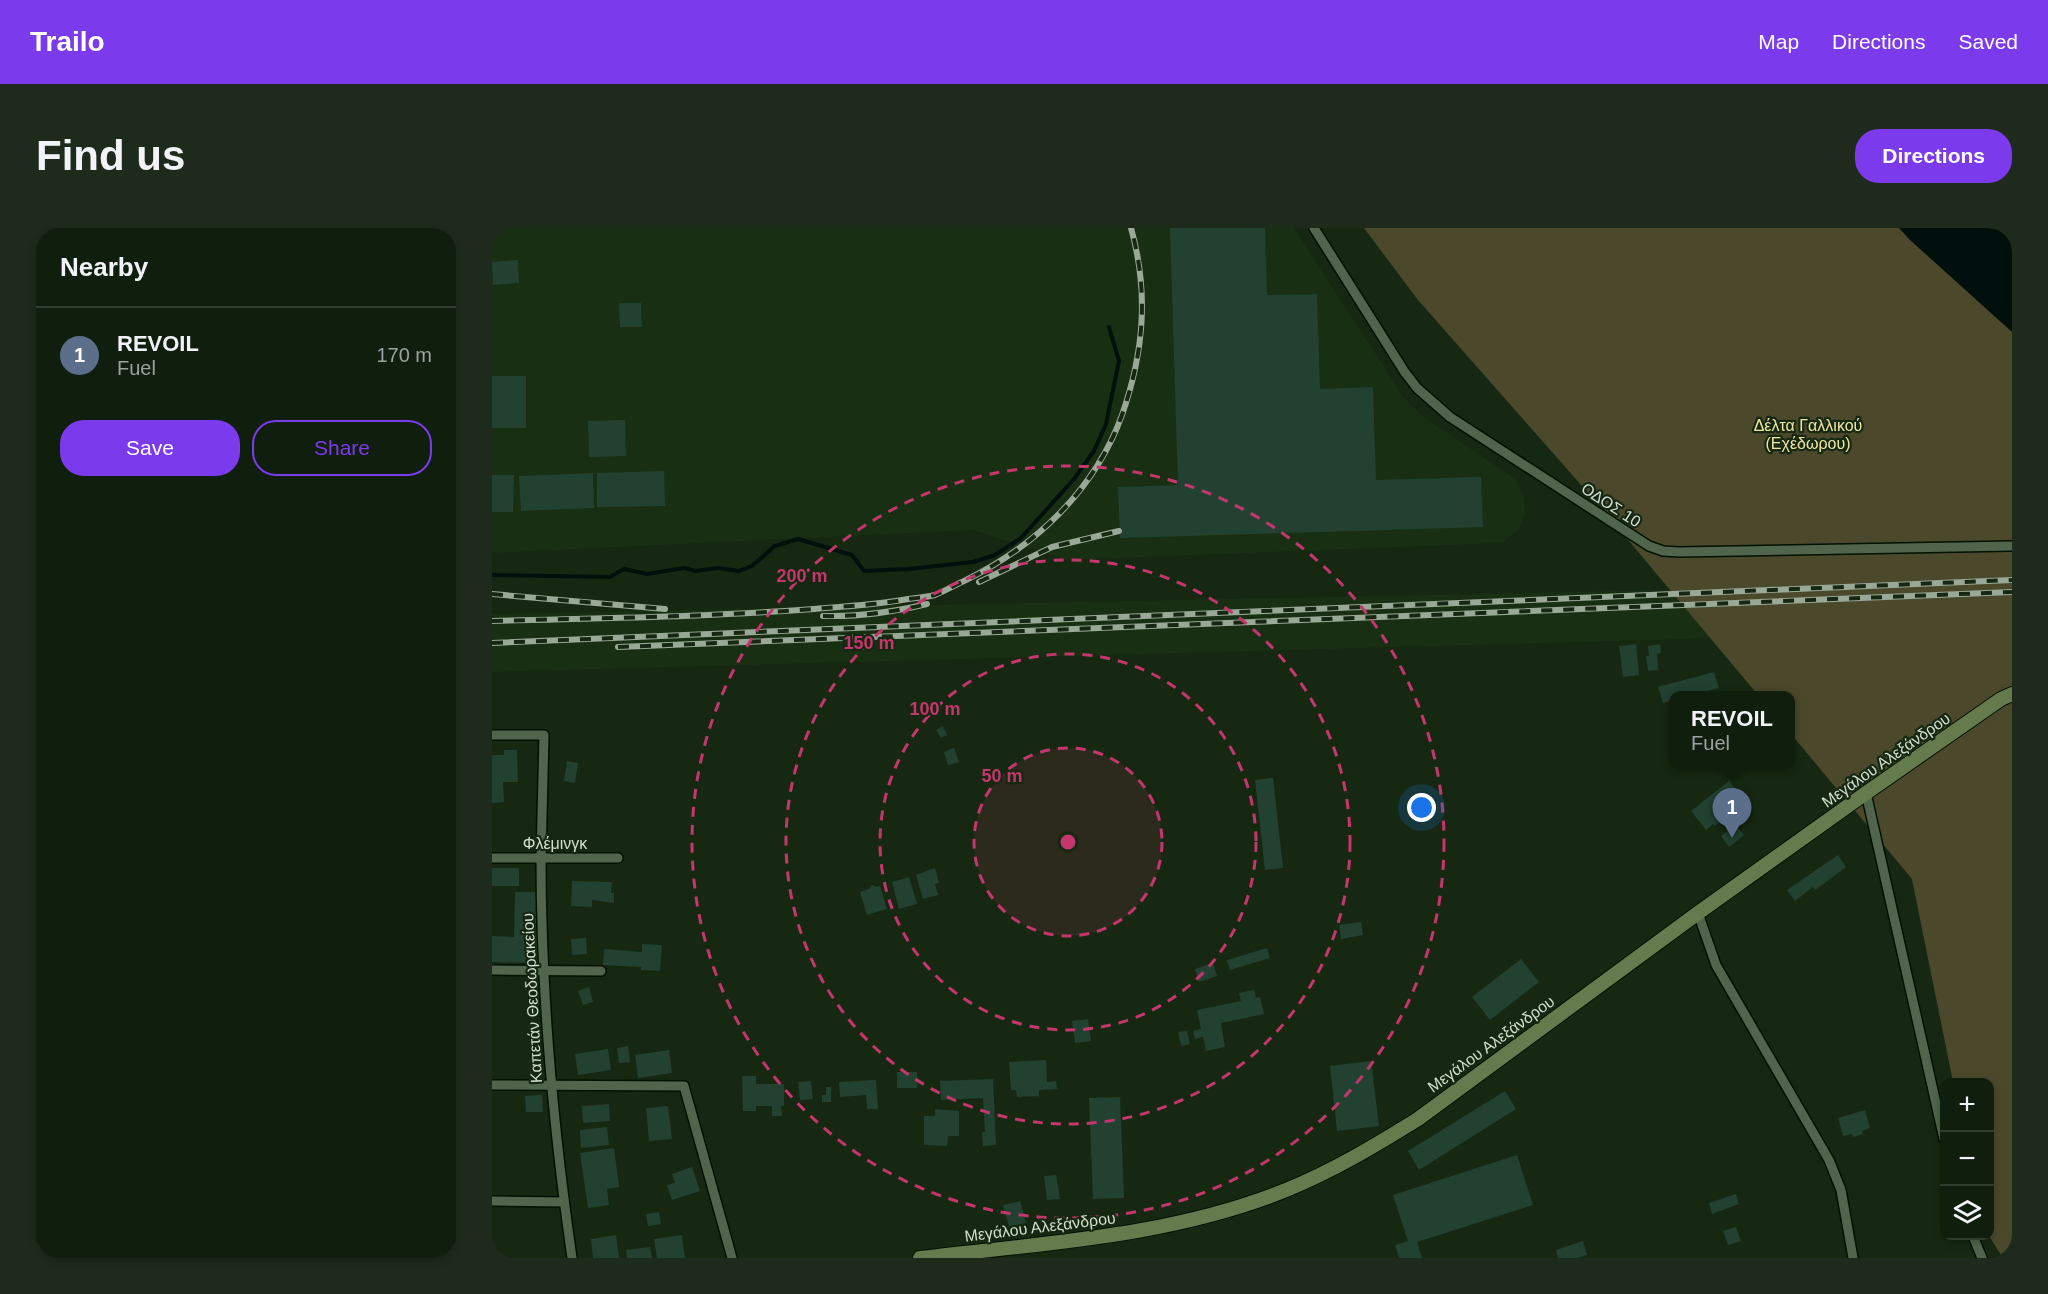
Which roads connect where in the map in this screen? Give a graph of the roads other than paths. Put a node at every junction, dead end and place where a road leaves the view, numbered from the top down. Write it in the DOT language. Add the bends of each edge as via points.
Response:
graph roads {
  1 [pos="1314,228"];
  2 [pos="2011,546"];
  3 [pos="2012,694"];
  4 [pos="492,735"];
  5 [pos="1866,793"];
  6 [pos="492,858"];
  7 [pos="618,858"];
  8 [pos="542,859"];
  9 [pos="1698,914"];
  10 [pos="492,970"];
  11 [pos="544,971"];
  12 [pos="601,971"];
  13 [pos="492,1085"];
  14 [pos="551,1086"];
  15 [pos="1942,1132"];
  16 [pos="492,1201"];
  17 [pos="564,1202"];
  18 [pos="1975,1240"];
  19 [pos="573,1258"];
  20 [pos="732,1258"];
  21 [pos="920,1258"];
  22 [pos="1853,1258"];
  23 [pos="1982,1258"];
  1 -- 2 [label="street, ΟΔΟΣ 10" via="1417,388 1450,417 1649,546 1679,552"];
  3 -- 5 [label="street, Μεγάλου Αλεξάνδρου"];
  4 -- 8 [label="street, Καπετάν Θεοδωρακείου" via="544,735"];
  5 -- 9 [label="street, Μεγάλου Αλεξάνδρου"];
  5 -- 15 [label="street"];
  6 -- 8 [label="street, Φλέμινγκ"];
  7 -- 8 [label="street, Φλέμινγκ"];
  8 -- 11 [label="street, Καπετάν Θεοδωρακείου"];
  9 -- 21 [label="street, Μεγάλου Αλεξάνδρου" via="1418,1119 1368,1150 1286,1190 1223,1212 1139,1231"];
  9 -- 22 [label="street" via="1716,965 1829,1160 1841,1190"];
  10 -- 11 [label="street"];
  11 -- 12 [label="street"];
  11 -- 14 [label="street, Καπετάν Θεοδωρακείου"];
  13 -- 14 [label="street"];
  14 -- 17 [label="street, Καπετάν Θεοδωρακείου"];
  14 -- 20 [label="street" via="684,1086"];
  16 -- 17 [label="street"];
  17 -- 19 [label="street, Καπετάν Θεοδωρακείου"];
  18 -- 23 [label="street"];
}
